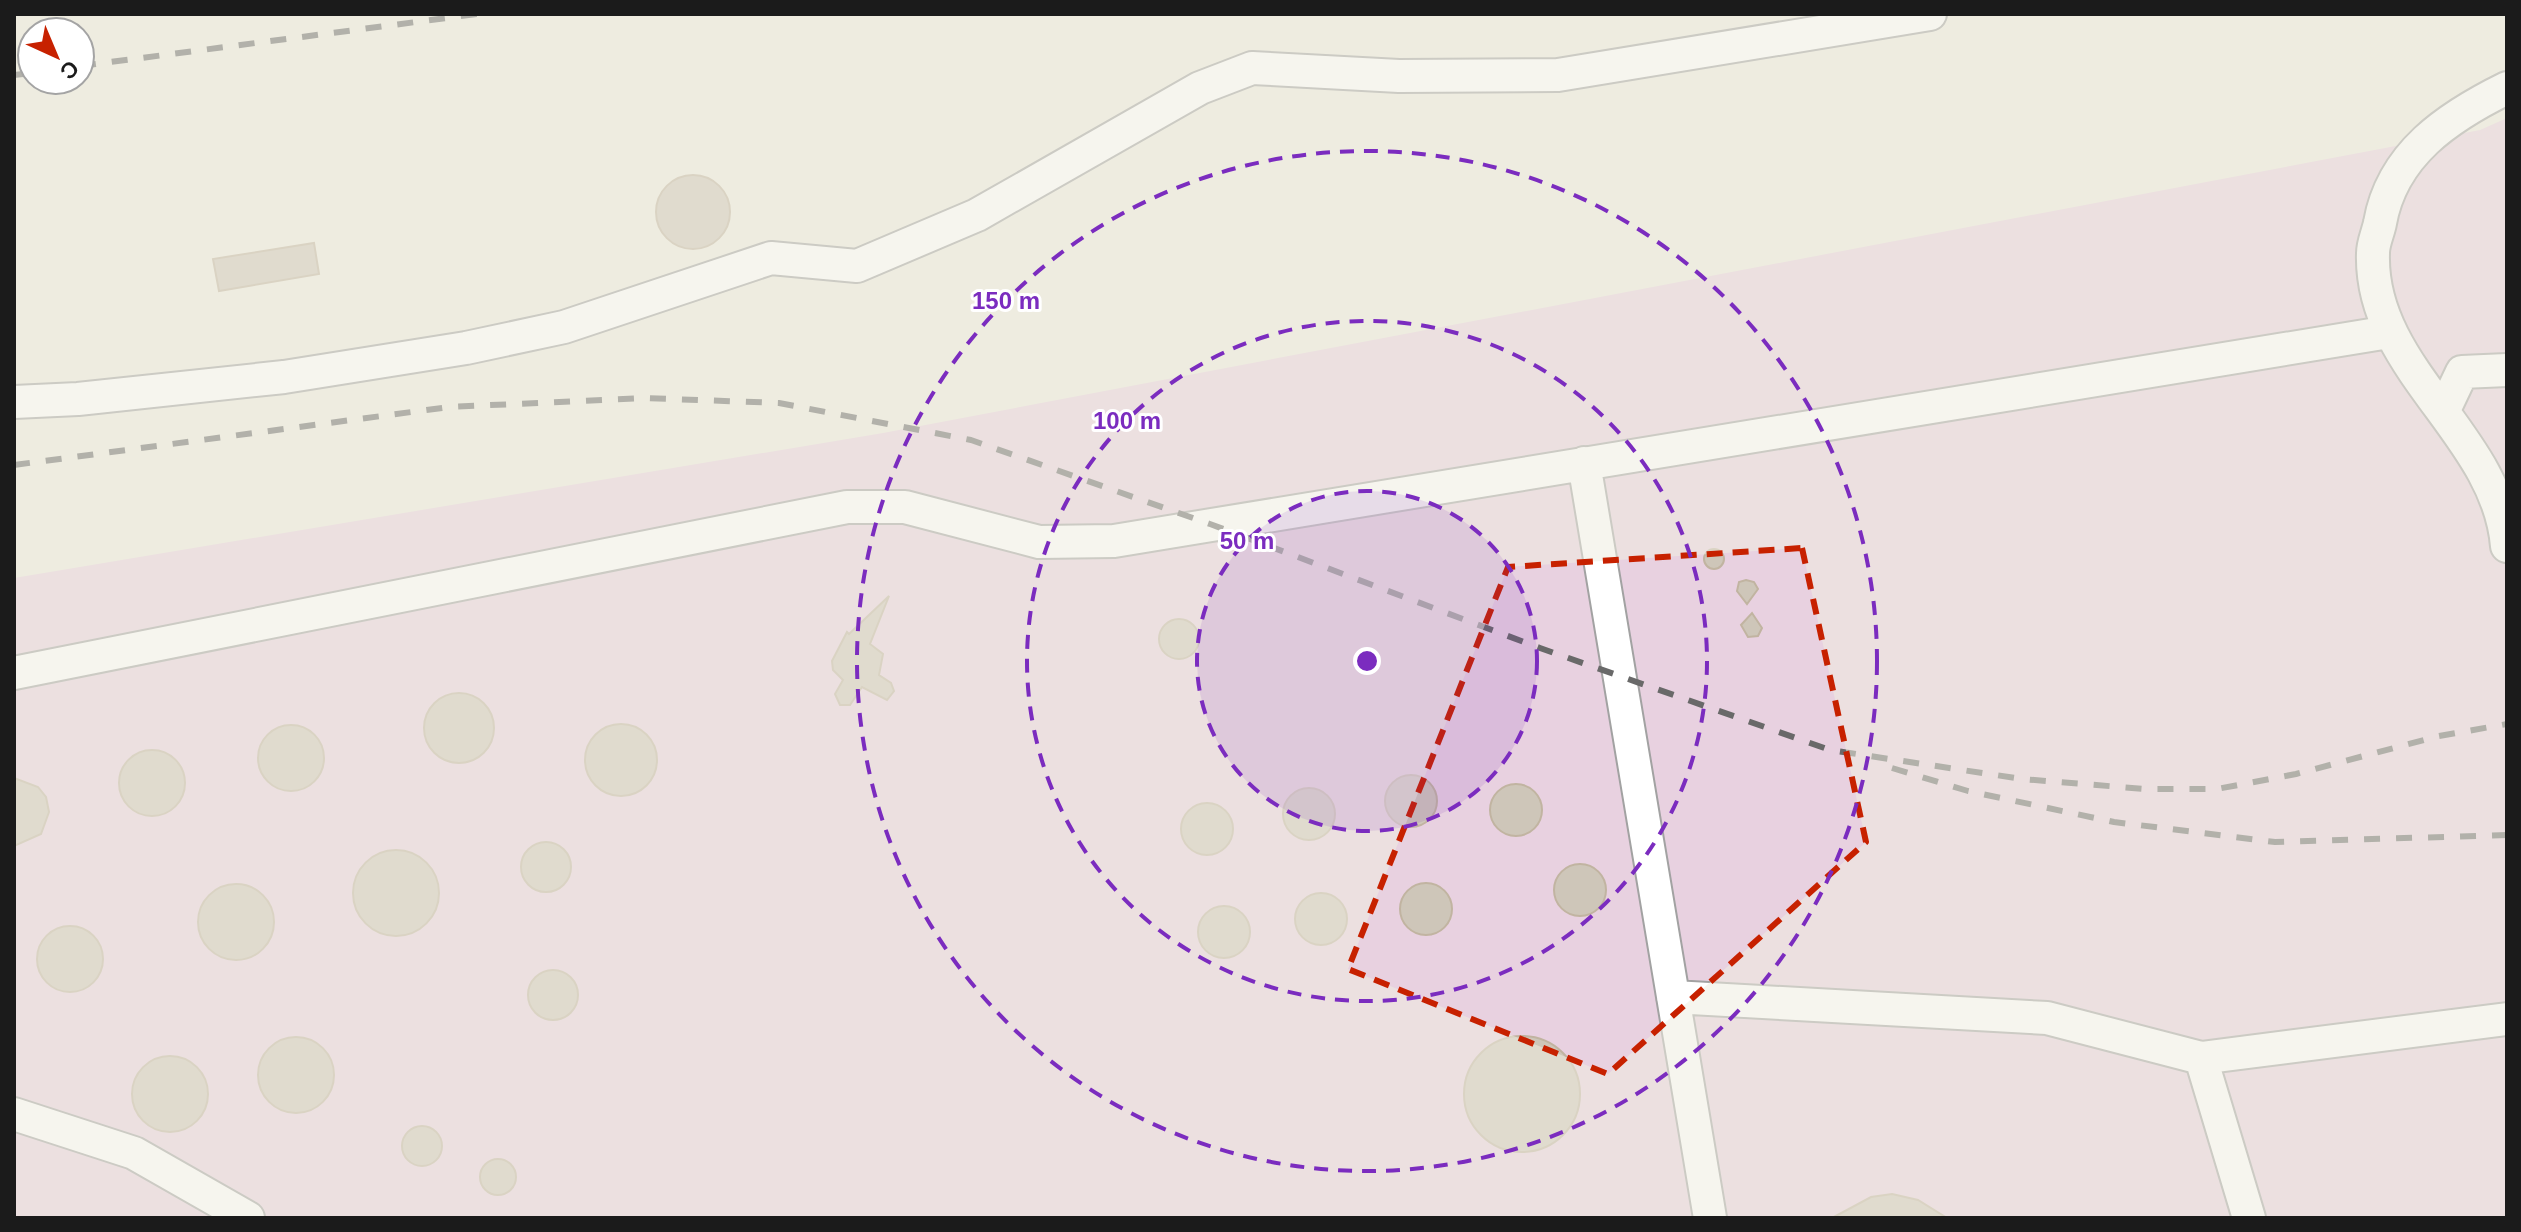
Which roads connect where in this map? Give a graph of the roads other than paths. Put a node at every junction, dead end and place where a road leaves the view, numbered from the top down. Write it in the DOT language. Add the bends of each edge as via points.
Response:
graph roads {
  1 [pos="1930,14"];
  2 [pos="2507,88"];
  3 [pos="2389,332"];
  4 [pos="2507,370"];
  5 [pos="14,402"];
  6 [pos="2444,410"];
  7 [pos="1584,463"];
  8 [pos="2503,505"];
  9 [pos="2507,546"];
  10 [pos="14,673"];
  11 [pos="1673,997"];
  12 [pos="2507,1019"];
  13 [pos="2201,1058"];
  14 [pos="14,1114"];
  15 [pos="248,1218"];
  16 [pos="1710,1218"];
  17 [pos="2249,1218"];
  1 -- 5 [label="street" via="1558,75 1399,76 1252,68 1176,101 977,215 857,266 771,258 564,327 466,348 284,377"];
  2 -- 3 [label="street" via="2452,117 2393,179 2373,251"];
  3 -- 6 [label="street"];
  3 -- 7 [label="street"];
  4 -- 6 [label="street" via="2462,372"];
  6 -- 8 [label="street"];
  7 -- 10 [label="street" via="1114,541 1039,542 905,507 847,507"];
  7 -- 11 [label="street"];
  8 -- 9 [label="street"];
  11 -- 13 [label="street" via="2047,1018"];
  11 -- 16 [label="street"];
  12 -- 13 [label="street"];
  13 -- 17 [label="street"];
  14 -- 15 [label="street" via="134,1153"];
}
